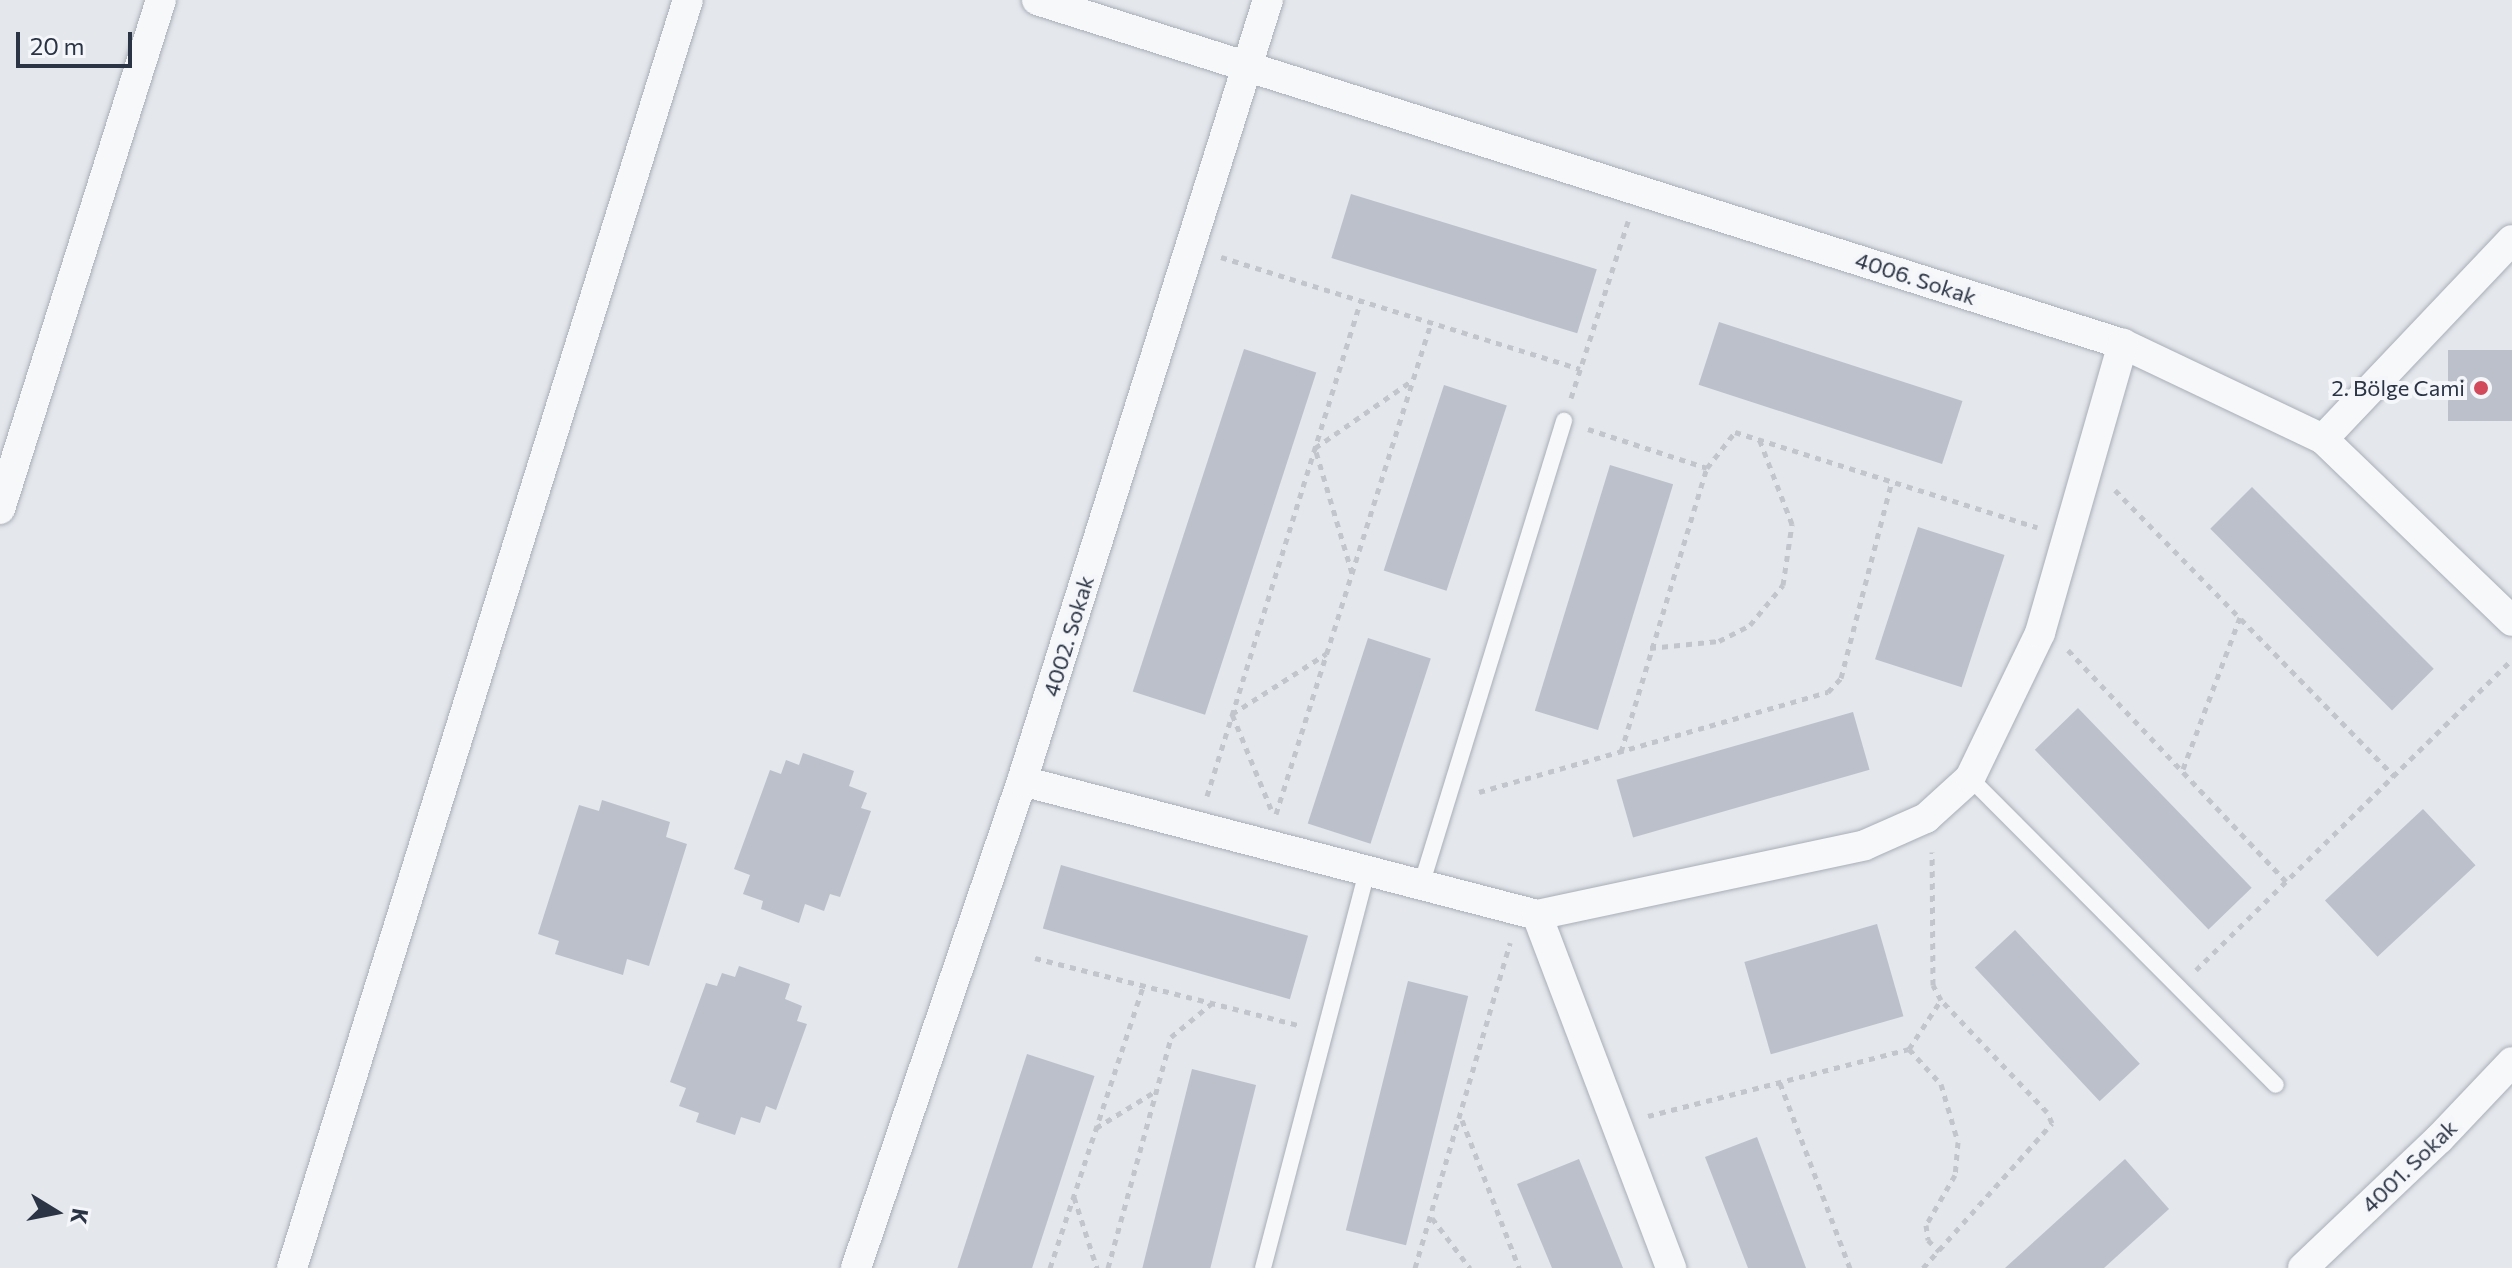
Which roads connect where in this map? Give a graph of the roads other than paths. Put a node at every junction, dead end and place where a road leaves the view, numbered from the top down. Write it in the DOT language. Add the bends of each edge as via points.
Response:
graph roads {
  1 [pos="161,0"];
  2 [pos="688,0"];
  3 [pos="1037,0"];
  4 [pos="1268,0"];
  5 [pos="1247,66"];
  6 [pos="2512,240"];
  7 [pos="2123,344"];
  8 [pos="1564,421"];
  9 [pos="2323,439"];
  10 [pos="0,509"];
  11 [pos="2512,621"];
  12 [pos="1970,778"];
  13 [pos="1022,781"];
  14 [pos="1366,874"];
  15 [pos="1420,889"];
  16 [pos="1528,913"];
  17 [pos="2512,1062"];
  18 [pos="2276,1085"];
  19 [pos="292,1268"];
  20 [pos="856,1268"];
  21 [pos="1263,1268"];
  22 [pos="1671,1268"];
  23 [pos="2303,1268"];
  1 -- 10 [label="street"];
  2 -- 19 [label="street"];
  3 -- 5 [label="street, 4006. Sokak"];
  4 -- 5 [label="street, 4002. Sokak"];
  5 -- 7 [label="street, 4006. Sokak"];
  5 -- 13 [label="street, 4002. Sokak"];
  6 -- 9 [label="street"];
  7 -- 9 [label="street, 4006. Sokak"];
  7 -- 12 [label="street" via="2040,633"];
  8 -- 15 [label="lane"];
  9 -- 11 [label="street, 4006. Sokak"];
  12 -- 16 [label="street" via="1926,818 1865,845 1570,912"];
  12 -- 18 [label="lane"];
  13 -- 14 [label="street"];
  13 -- 20 [label="street, 4002. Sokak"];
  14 -- 15 [label="street"];
  14 -- 21 [label="lane"];
  15 -- 16 [label="street"];
  16 -- 22 [label="street"];
  17 -- 23 [label="street, 4001. Sokak"];
}
